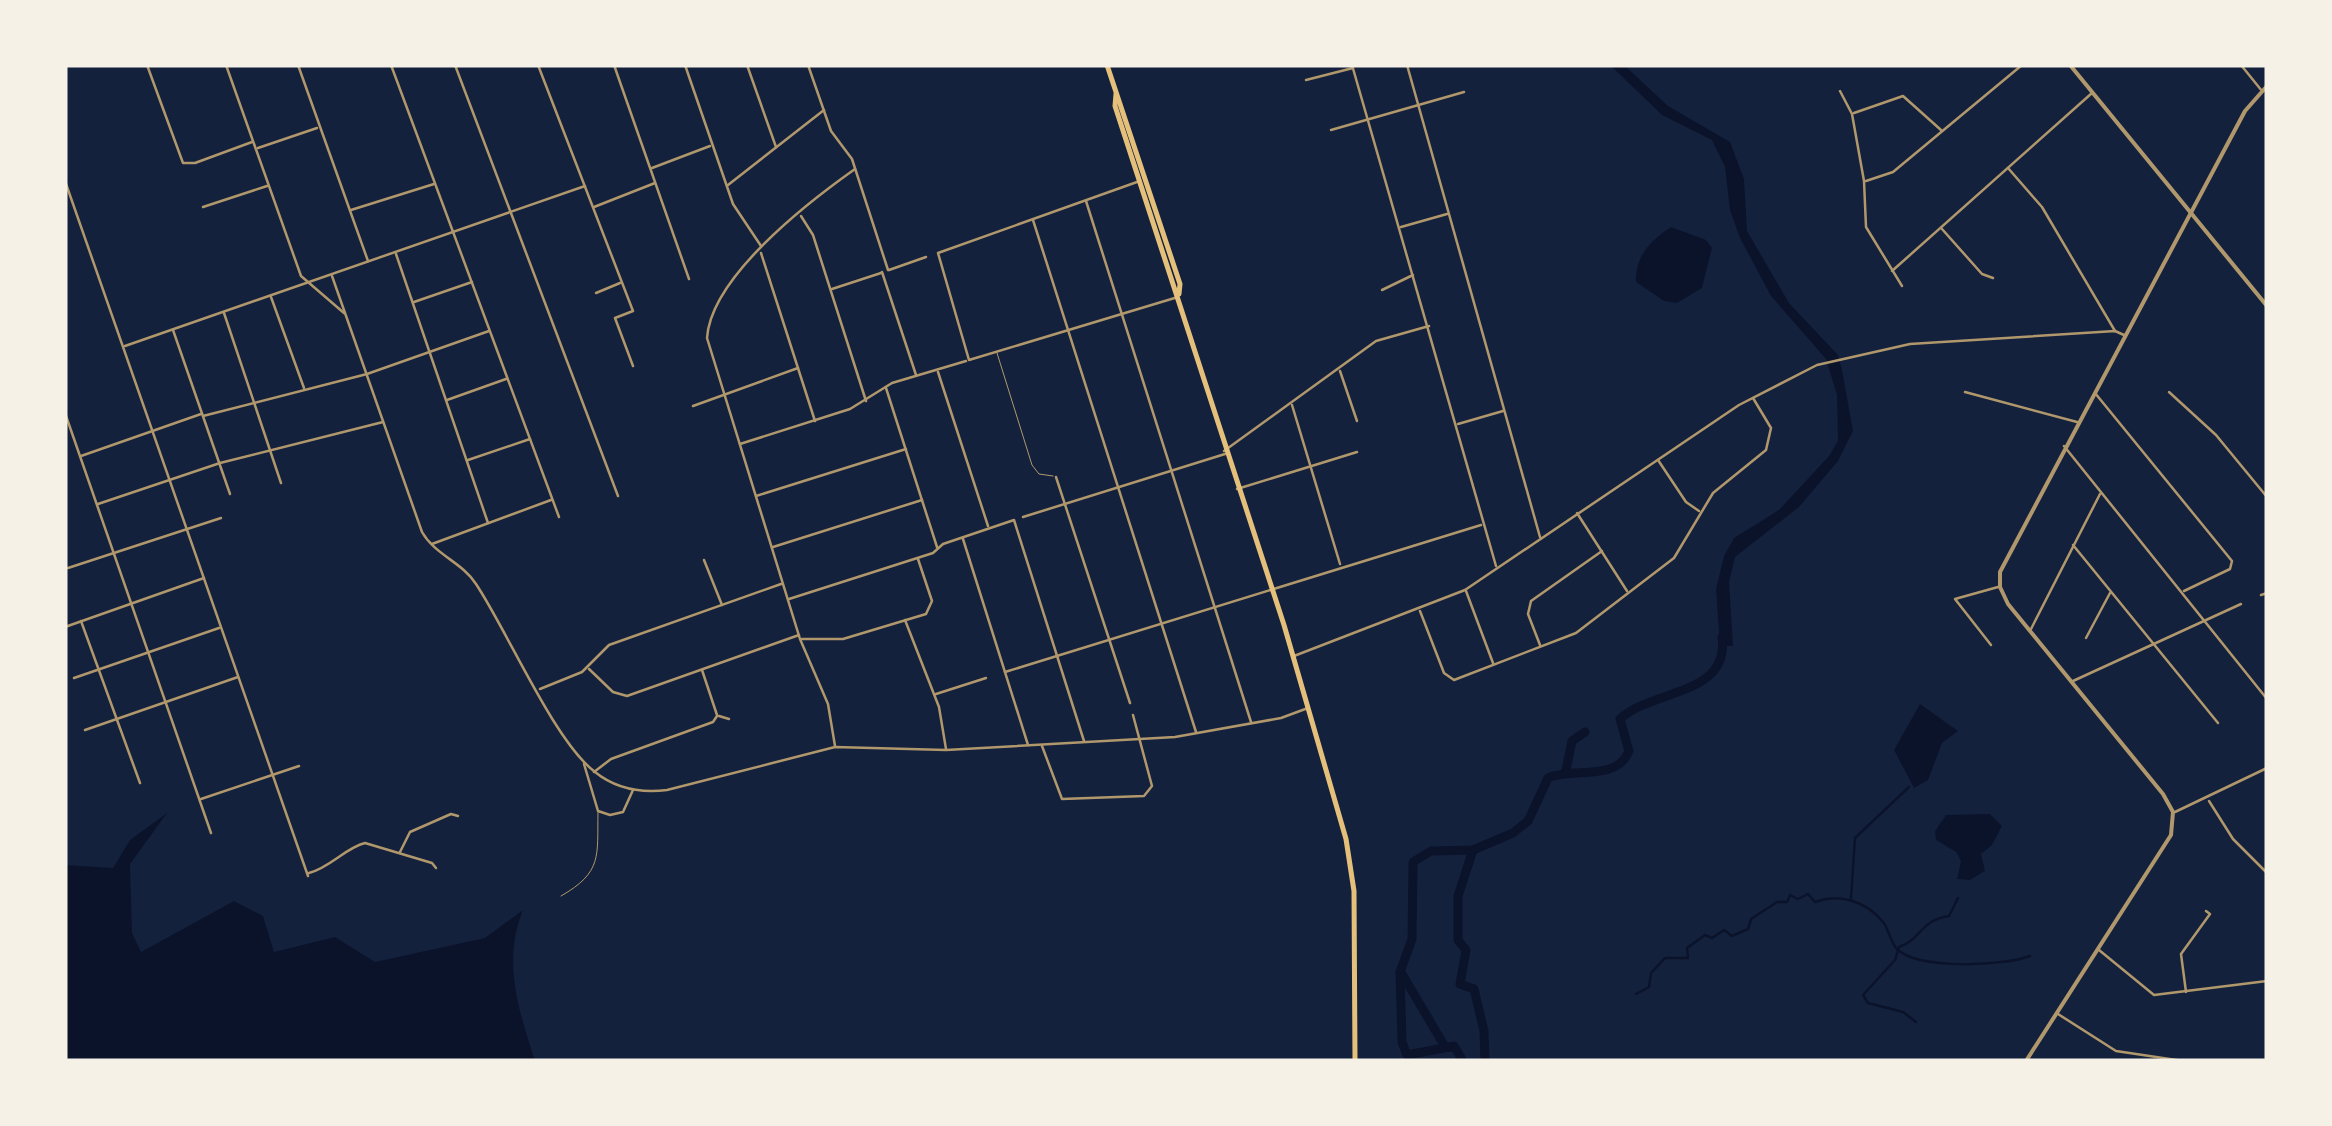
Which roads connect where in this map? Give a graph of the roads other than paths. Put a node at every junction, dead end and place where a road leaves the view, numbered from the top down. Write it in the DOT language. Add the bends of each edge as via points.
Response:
graph roads {
  1 [pos="148,65"];
  2 [pos="226,65"];
  3 [pos="298,65"];
  4 [pos="391,65"];
  5 [pos="456,65"];
  6 [pos="538,65"];
  7 [pos="614,65"];
  8 [pos="684,65"];
  9 [pos="747,65"];
  10 [pos="808,65"];
  11 [pos="1107,65"];
  12 [pos="1407,65"];
  13 [pos="2022,65"];
  14 [pos="2070,65"];
  15 [pos="2241,65"];
  16 [pos="1353,66"];
  17 [pos="1306,80"];
  18 [pos="2265,88"];
  19 [pos="1840,91"];
  20 [pos="1464,92"];
  21 [pos="2092,93"];
  22 [pos="1116,94"];
  23 [pos="1417,104"];
  24 [pos="824,110"];
  25 [pos="1852,114"];
  26 [pos="1368,120"];
  27 [pos="320,128"];
  28 [pos="1331,130"];
  29 [pos="1941,130"];
  30 [pos="254,141"];
  31 [pos="712,145"];
  32 [pos="776,147"];
  33 [pos="256,148"];
  34 [pos="2007,167"];
  35 [pos="650,168"];
  36 [pos="855,169"];
  37 [pos="1147,178"];
  38 [pos="65,181"];
  39 [pos="1138,181"];
  40 [pos="1864,181"];
  41 [pos="655,183"];
  42 [pos="435,184"];
  43 [pos="268,185"];
  44 [pos="585,186"];
  45 [pos="726,186"];
  46 [pos="1086,201"];
  47 [pos="203,207"];
  48 [pos="593,207"];
  49 [pos="350,210"];
  50 [pos="512,211"];
  51 [pos="2190,212"];
  52 [pos="800,214"];
  53 [pos="1449,214"];
  54 [pos="1033,220"];
  55 [pos="1400,227"];
  56 [pos="1942,228"];
  57 [pos="453,232"];
  58 [pos="762,250"];
  59 [pos="395,252"];
  60 [pos="926,258"];
  61 [pos="368,262"];
  62 [pos="888,270"];
  63 [pos="1892,270"];
  64 [pos="882,272"];
  65 [pos="1414,275"];
  66 [pos="332,276"];
  67 [pos="1993,278"];
  68 [pos="689,279"];
  69 [pos="472,282"];
  70 [pos="622,282"];
  71 [pos="307,284"];
  72 [pos="1902,286"];
  73 [pos="830,290"];
  74 [pos="1382,290"];
  75 [pos="596,292"];
  76 [pos="271,296"];
  77 [pos="1179,297"];
  78 [pos="412,302"];
  79 [pos="2267,306"];
  80 [pos="223,312"];
  81 [pos="1122,317"];
  82 [pos="349,323"];
  83 [pos="1428,326"];
  84 [pos="173,329"];
  85 [pos="490,331"];
  86 [pos="2115,331"];
  87 [pos="1069,332"];
  88 [pos="2124,335"];
  89 [pos="123,347"];
  90 [pos="429,352"];
  91 [pos="997,353"];
  92 [pos="967,360"];
  93 [pos="634,366"];
  94 [pos="798,368"];
  95 [pos="1339,368"];
  96 [pos="938,370"];
  97 [pos="366,374"];
  98 [pos="916,376"];
  99 [pos="508,378"];
  100 [pos="886,387"];
  101 [pos="304,390"];
  102 [pos="723,392"];
  103 [pos="1964,392"];
  104 [pos="2094,392"];
  105 [pos="2169,392"];
  106 [pos="1752,397"];
  107 [pos="446,400"];
  108 [pos="866,401"];
  109 [pos="254,402"];
  110 [pos="1291,402"];
  111 [pos="694,406"];
  112 [pos="1506,410"];
  113 [pos="65,413"];
  114 [pos="203,414"];
  115 [pos="815,421"];
  116 [pos="1357,421"];
  117 [pos="383,422"];
  118 [pos="2077,422"];
  119 [pos="1457,424"];
  120 [pos="152,431"];
  121 [pos="530,438"];
  122 [pos="739,444"];
  123 [pos="2064,446"];
  124 [pos="906,449"];
  125 [pos="272,450"];
  126 [pos="1225,452"];
  127 [pos="1357,452"];
  128 [pos="80,456"];
  129 [pos="1657,458"];
  130 [pos="466,460"];
  131 [pos="220,463"];
  132 [pos="1310,466"];
  133 [pos="1171,471"];
  134 [pos="1056,477"];
  135 [pos="170,481"];
  136 [pos="282,482"];
  137 [pos="1118,488"];
  138 [pos="1237,489"];
  139 [pos="2100,493"];
  140 [pos="230,494"];
  141 [pos="618,496"];
  142 [pos="755,496"];
  143 [pos="2267,497"];
  144 [pos="553,499"];
  145 [pos="922,500"];
  146 [pos="1064,504"];
  147 [pos="97,505"];
  148 [pos="1576,512"];
  149 [pos="1702,512"];
  150 [pos="560,517"];
  151 [pos="222,518"];
  152 [pos="1024,518"];
  153 [pos="488,523"];
  154 [pos="1484,524"];
  155 [pos="186,527"];
  156 [pos="989,528"];
  157 [pos="962,537"];
  158 [pos="1540,538"];
  159 [pos="430,545"];
  160 [pos="2073,546"];
  161 [pos="771,548"];
  162 [pos="938,548"];
  163 [pos="1602,551"];
  164 [pos="114,553"];
  165 [pos="918,558"];
  166 [pos="704,560"];
  167 [pos="1340,566"];
  168 [pos="68,568"];
  169 [pos="1496,568"];
  170 [pos="204,578"];
  171 [pos="783,584"];
  172 [pos="1270,586"];
  173 [pos="2000,587"];
  174 [pos="1465,590"];
  175 [pos="2110,591"];
  176 [pos="2182,591"];
  177 [pos="1628,592"];
  178 [pos="2267,593"];
  179 [pos="2261,595"];
  180 [pos="788,600"];
  181 [pos="131,604"];
  182 [pos="2241,604"];
  183 [pos="722,605"];
  184 [pos="1214,606"];
  185 [pos="1420,609"];
  186 [pos="906,620"];
  187 [pos="2205,620"];
  188 [pos="81,621"];
  189 [pos="1162,624"];
  190 [pos="65,627"];
  191 [pos="221,628"];
  192 [pos="2030,630"];
  193 [pos="800,637"];
  194 [pos="2086,638"];
  195 [pos="1108,640"];
  196 [pos="1991,644"];
  197 [pos="2154,645"];
  198 [pos="1541,648"];
  199 [pos="148,652"];
  200 [pos="1056,656"];
  201 [pos="1293,656"];
  202 [pos="1494,666"];
  203 [pos="588,668"];
  204 [pos="99,670"];
  205 [pos="702,670"];
  206 [pos="1005,672"];
  207 [pos="238,677"];
  208 [pos="74,678"];
  209 [pos="986,678"];
  210 [pos="2072,682"];
  211 [pos="538,690"];
  212 [pos="934,694"];
  213 [pos="2267,699"];
  214 [pos="166,702"];
  215 [pos="1130,702"];
  216 [pos="1308,708"];
  217 [pos="1133,714"];
  218 [pos="718,716"];
  219 [pos="729,718"];
  220 [pos="116,720"];
  221 [pos="2218,723"];
  222 [pos="1252,724"];
  223 [pos="85,730"];
  224 [pos="1197,733"];
  225 [pos="1140,738"];
  226 [pos="1084,742"];
  227 [pos="1042,745"];
  228 [pos="1028,746"];
  229 [pos="836,747"];
  230 [pos="946,750"];
  231 [pos="583,762"];
  232 [pos="299,766"];
  233 [pos="2267,768"];
  234 [pos="594,772"];
  235 [pos="272,774"];
  236 [pos="140,783"];
  237 [pos="633,790"];
  238 [pos="2208,798"];
  239 [pos="200,800"];
  240 [pos="598,810"];
  241 [pos="2173,812"];
  242 [pos="458,816"];
  243 [pos="211,833"];
  244 [pos="399,854"];
  245 [pos="436,868"];
  246 [pos="2267,874"];
  247 [pos="561,896"];
  248 [pos="2206,910"];
  249 [pos="2098,949"];
  250 [pos="2267,981"];
  251 [pos="2186,993"];
  252 [pos="2057,1014"];
  253 [pos="1355,1061"];
  254 [pos="2026,1061"];
  255 [pos="2184,1061"];
  1 -- 30 [label="street" via="180,160 195,163"];
  2 -- 30 [label="street"];
  3 -- 27 [label="street"];
  4 -- 42 [label="street"];
  5 -- 50 [label="street"];
  6 -- 44 [label="street"];
  7 -- 35 [label="street"];
  8 -- 31 [label="street"];
  9 -- 32 [label="street"];
  10 -- 24 [label="street"];
  11 -- 22 [label="main road"];
  12 -- 23 [label="street"];
  13 -- 29 [label="street"];
  14 -- 21 [label="street"];
  15 -- 18 [label="street"];
  16 -- 17 [label="street"];
  16 -- 26 [label="street"];
  18 -- 51 [label="street" via="2245,110"];
  19 -- 25 [label="street"];
  20 -- 23 [label="street"];
  21 -- 34 [label="street"];
  21 -- 51 [label="street"];
  22 -- 37 [label="main road"];
  22 -- 39 [label="main road"];
  23 -- 26 [label="street"];
  23 -- 53 [label="street"];
  24 -- 32 [label="street"];
  24 -- 36 [label="street"];
  25 -- 29 [label="street" via="1903,96"];
  25 -- 40 [label="street"];
  26 -- 28 [label="street"];
  26 -- 55 [label="street"];
  27 -- 33 [label="street"];
  27 -- 49 [label="street"];
  29 -- 40 [label="street" via="1893,172"];
  30 -- 33 [label="street"];
  31 -- 35 [label="street"];
  31 -- 45 [label="street"];
  32 -- 45 [label="street"];
  33 -- 43 [label="street"];
  34 -- 56 [label="street"];
  34 -- 86 [label="street" via="2042,207"];
  35 -- 41 [label="street"];
  36 -- 52 [label="street"];
  36 -- 62 [label="street"];
  37 -- 39 [label="street"];
  37 -- 77 [label="main road"];
  38 -- 89 [label="street"];
  39 -- 46 [label="street"];
  39 -- 77 [label="main road"];
  40 -- 63 [label="street" via="1866,227"];
  41 -- 48 [label="street"];
  41 -- 68 [label="street"];
  42 -- 49 [label="street"];
  42 -- 57 [label="street"];
  43 -- 47 [label="street"];
  43 -- 71 [label="street"];
  44 -- 48 [label="street"];
  44 -- 50 [label="street"];
  45 -- 58 [label="street"];
  46 -- 54 [label="street"];
  46 -- 81 [label="street"];
  48 -- 70 [label="street"];
  49 -- 61 [label="street"];
  50 -- 57 [label="street"];
  50 -- 141 [label="street"];
  51 -- 79 [label="street"];
  51 -- 88 [label="street"];
  52 -- 58 [label="street"];
  52 -- 73 [label="street"];
  53 -- 55 [label="street"];
  53 -- 112 [label="street"];
  54 -- 87 [label="street"];
  54 -- 92 [label="street" via="938,253"];
  55 -- 65 [label="street"];
  56 -- 63 [label="street"];
  56 -- 67 [label="street"];
  57 -- 59 [label="street"];
  57 -- 69 [label="street"];
  58 -- 94 [label="street"];
  58 -- 102 [label="street" via="729,282 710,322 708,346"];
  59 -- 61 [label="street"];
  59 -- 78 [label="street"];
  60 -- 62 [label="street"];
  61 -- 66 [label="street"];
  62 -- 64 [label="street"];
  63 -- 72 [label="street"];
  64 -- 73 [label="street"];
  64 -- 98 [label="street"];
  65 -- 74 [label="street"];
  65 -- 83 [label="street"];
  66 -- 71 [label="street"];
  66 -- 82 [label="street"];
  69 -- 78 [label="street"];
  69 -- 85 [label="street"];
  70 -- 75 [label="street"];
  70 -- 93 [label="street" via="633,311 615,318"];
  71 -- 76 [label="street"];
  71 -- 82 [label="street"];
  73 -- 108 [label="street"];
  76 -- 80 [label="street"];
  76 -- 101 [label="street"];
  77 -- 81 [label="street"];
  77 -- 126 [label="main road"];
  78 -- 90 [label="street"];
  80 -- 84 [label="street"];
  80 -- 109 [label="street"];
  81 -- 87 [label="street"];
  81 -- 133 [label="street"];
  82 -- 97 [label="street"];
  83 -- 95 [label="street" via="1376,342"];
  83 -- 119 [label="street"];
  84 -- 89 [label="street"];
  84 -- 114 [label="street"];
  85 -- 90 [label="street"];
  85 -- 99 [label="street"];
  86 -- 88 [label="street"];
  86 -- 106 [label="street" via="1910,344 1826,362"];
  87 -- 91 [label="street"];
  87 -- 137 [label="street"];
  88 -- 104 [label="street"];
  89 -- 120 [label="street"];
  90 -- 97 [label="street"];
  90 -- 107 [label="street"];
  91 -- 92 [label="street"];
  91 -- 134 [label="lane" via="1032,465"];
  92 -- 96 [label="street"];
  94 -- 102 [label="street"];
  94 -- 115 [label="street"];
  95 -- 110 [label="street"];
  95 -- 116 [label="street"];
  96 -- 98 [label="street"];
  96 -- 156 [label="street"];
  97 -- 101 [label="street"];
  97 -- 117 [label="street"];
  98 -- 100 [label="street"];
  99 -- 107 [label="street"];
  99 -- 121 [label="street"];
  100 -- 108 [label="street"];
  100 -- 124 [label="street"];
  101 -- 109 [label="street"];
  102 -- 111 [label="street" via="718,400"];
  102 -- 122 [label="street"];
  103 -- 118 [label="street"];
  104 -- 118 [label="street"];
  104 -- 176 [label="street" via="2232,561 2230,569"];
  105 -- 143 [label="street" via="2216,435"];
  106 -- 129 [label="street"];
  106 -- 149 [label="street" via="1771,428 1769,446 1719,486"];
  107 -- 130 [label="street"];
  108 -- 115 [label="street"];
  109 -- 114 [label="street"];
  109 -- 125 [label="street"];
  110 -- 126 [label="street"];
  110 -- 132 [label="street"];
  112 -- 119 [label="street"];
  112 -- 158 [label="street"];
  113 -- 128 [label="street"];
  114 -- 120 [label="street"];
  114 -- 131 [label="street"];
  115 -- 122 [label="street"];
  117 -- 125 [label="street"];
  117 -- 159 [label="street"];
  118 -- 123 [label="street"];
  119 -- 154 [label="street"];
  120 -- 128 [label="street"];
  120 -- 135 [label="street"];
  121 -- 130 [label="street"];
  121 -- 144 [label="street"];
  122 -- 142 [label="street"];
  123 -- 139 [label="street"];
  123 -- 173 [label="street" via="2010,547"];
  124 -- 142 [label="street"];
  124 -- 145 [label="street"];
  125 -- 131 [label="street"];
  125 -- 136 [label="street"];
  126 -- 133 [label="street"];
  126 -- 138 [label="main road"];
  127 -- 132 [label="street"];
  128 -- 147 [label="street"];
  129 -- 148 [label="street"];
  129 -- 149 [label="street" via="1686,502"];
  130 -- 153 [label="street"];
  131 -- 135 [label="street"];
  131 -- 140 [label="street"];
  132 -- 138 [label="street"];
  132 -- 167 [label="street"];
  133 -- 137 [label="street"];
  133 -- 184 [label="street"];
  134 -- 146 [label="street"];
  135 -- 147 [label="street"];
  135 -- 155 [label="street"];
  137 -- 146 [label="street"];
  137 -- 189 [label="street"];
  138 -- 172 [label="main road"];
  139 -- 160 [label="street"];
  139 -- 176 [label="street"];
  142 -- 161 [label="street"];
  144 -- 150 [label="street"];
  144 -- 153 [label="street"];
  145 -- 161 [label="street"];
  145 -- 162 [label="street"];
  146 -- 152 [label="street"];
  146 -- 195 [label="street"];
  147 -- 164 [label="street"];
  148 -- 158 [label="street"];
  148 -- 163 [label="street"];
  149 -- 177 [label="street" via="1674,558"];
  151 -- 155 [label="street"];
  153 -- 159 [label="street"];
  154 -- 167 [label="street"];
  154 -- 169 [label="street"];
  155 -- 164 [label="street"];
  155 -- 170 [label="street"];
  156 -- 157 [label="street"];
  156 -- 200 [label="street" via="1014,520"];
  157 -- 162 [label="street"];
  157 -- 206 [label="street"];
  158 -- 169 [label="street"];
  159 -- 211 [label="street" via="471,578"];
  160 -- 175 [label="street"];
  160 -- 192 [label="street"];
  161 -- 171 [label="street"];
  162 -- 165 [label="street"];
  163 -- 177 [label="street"];
  163 -- 198 [label="street" via="1531,601 1528,618"];
  164 -- 168 [label="street"];
  164 -- 181 [label="street"];
  165 -- 180 [label="street"];
  165 -- 186 [label="street" via="932,604 926,614"];
  166 -- 183 [label="street"];
  167 -- 172 [label="street"];
  169 -- 174 [label="street"];
  170 -- 181 [label="street"];
  170 -- 191 [label="street"];
  171 -- 180 [label="street"];
  171 -- 183 [label="street"];
  172 -- 184 [label="street"];
  172 -- 201 [label="main road"];
  173 -- 192 [label="street"];
  173 -- 196 [label="street" via="1955,598"];
  174 -- 185 [label="street"];
  174 -- 202 [label="street"];
  175 -- 194 [label="street"];
  175 -- 197 [label="street"];
  176 -- 187 [label="street"];
  177 -- 198 [label="street" via="1585,628"];
  178 -- 179 [label="street"];
  180 -- 193 [label="street"];
  181 -- 188 [label="street"];
  181 -- 199 [label="street"];
  182 -- 187 [label="street"];
  183 -- 203 [label="street" via="609,645"];
  184 -- 189 [label="street"];
  184 -- 222 [label="street"];
  185 -- 201 [label="street"];
  185 -- 202 [label="street" via="1446,676 1458,680"];
  186 -- 193 [label="street" via="843,639"];
  186 -- 212 [label="street"];
  187 -- 197 [label="street"];
  187 -- 213 [label="street"];
  188 -- 190 [label="street"];
  188 -- 204 [label="street"];
  189 -- 195 [label="street"];
  189 -- 224 [label="street"];
  191 -- 199 [label="street"];
  191 -- 207 [label="street"];
  192 -- 210 [label="street"];
  193 -- 205 [label="street"];
  193 -- 229 [label="street" via="828,704"];
  195 -- 200 [label="street"];
  195 -- 215 [label="street"];
  197 -- 210 [label="street"];
  197 -- 221 [label="street"];
  198 -- 202 [label="street"];
  199 -- 204 [label="street"];
  199 -- 214 [label="street"];
  200 -- 206 [label="street"];
  200 -- 226 [label="street"];
  201 -- 216 [label="main road"];
  203 -- 205 [label="street" via="622,696"];
  203 -- 211 [label="street"];
  204 -- 208 [label="street"];
  204 -- 220 [label="street"];
  205 -- 218 [label="street"];
  206 -- 228 [label="street"];
  207 -- 214 [label="street"];
  207 -- 235 [label="street"];
  209 -- 212 [label="street"];
  210 -- 241 [label="street"];
  211 -- 231 [label="street"];
  212 -- 230 [label="street"];
  214 -- 220 [label="street"];
  214 -- 239 [label="street"];
  216 -- 222 [label="street"];
  216 -- 253 [label="main road" via="1352,872"];
  217 -- 225 [label="street"];
  218 -- 219 [label="street"];
  218 -- 234 [label="street"];
  220 -- 223 [label="street"];
  220 -- 236 [label="street"];
  222 -- 224 [label="street"];
  224 -- 225 [label="street"];
  225 -- 226 [label="street"];
  225 -- 227 [label="street" via="1151,790 1144,796 1062,799"];
  226 -- 227 [label="street"];
  227 -- 228 [label="street"];
  228 -- 230 [label="street"];
  229 -- 230 [label="street"];
  229 -- 237 [label="street" via="667,790"];
  231 -- 234 [label="street"];
  231 -- 240 [label="street"];
  232 -- 235 [label="street"];
  233 -- 238 [label="street"];
  234 -- 237 [label="street"];
  235 -- 239 [label="street"];
  235 -- 244 [label="street" via="308,874 360,844"];
  237 -- 240 [label="street" via="623,812"];
  238 -- 241 [label="street"];
  238 -- 246 [label="street" via="2233,840"];
  239 -- 243 [label="street"];
  240 -- 247 [label="lane" via="598,854 588,880"];
  241 -- 249 [label="street" via="2171,836"];
  242 -- 244 [label="street" via="410,832"];
  244 -- 245 [label="street"];
  248 -- 251 [label="street" via="2210,914 2181,954"];
  249 -- 251 [label="street" via="2148,993"];
  249 -- 252 [label="street"];
  250 -- 251 [label="street"];
  252 -- 254 [label="street"];
  252 -- 255 [label="street" via="2116,1051"];
}
